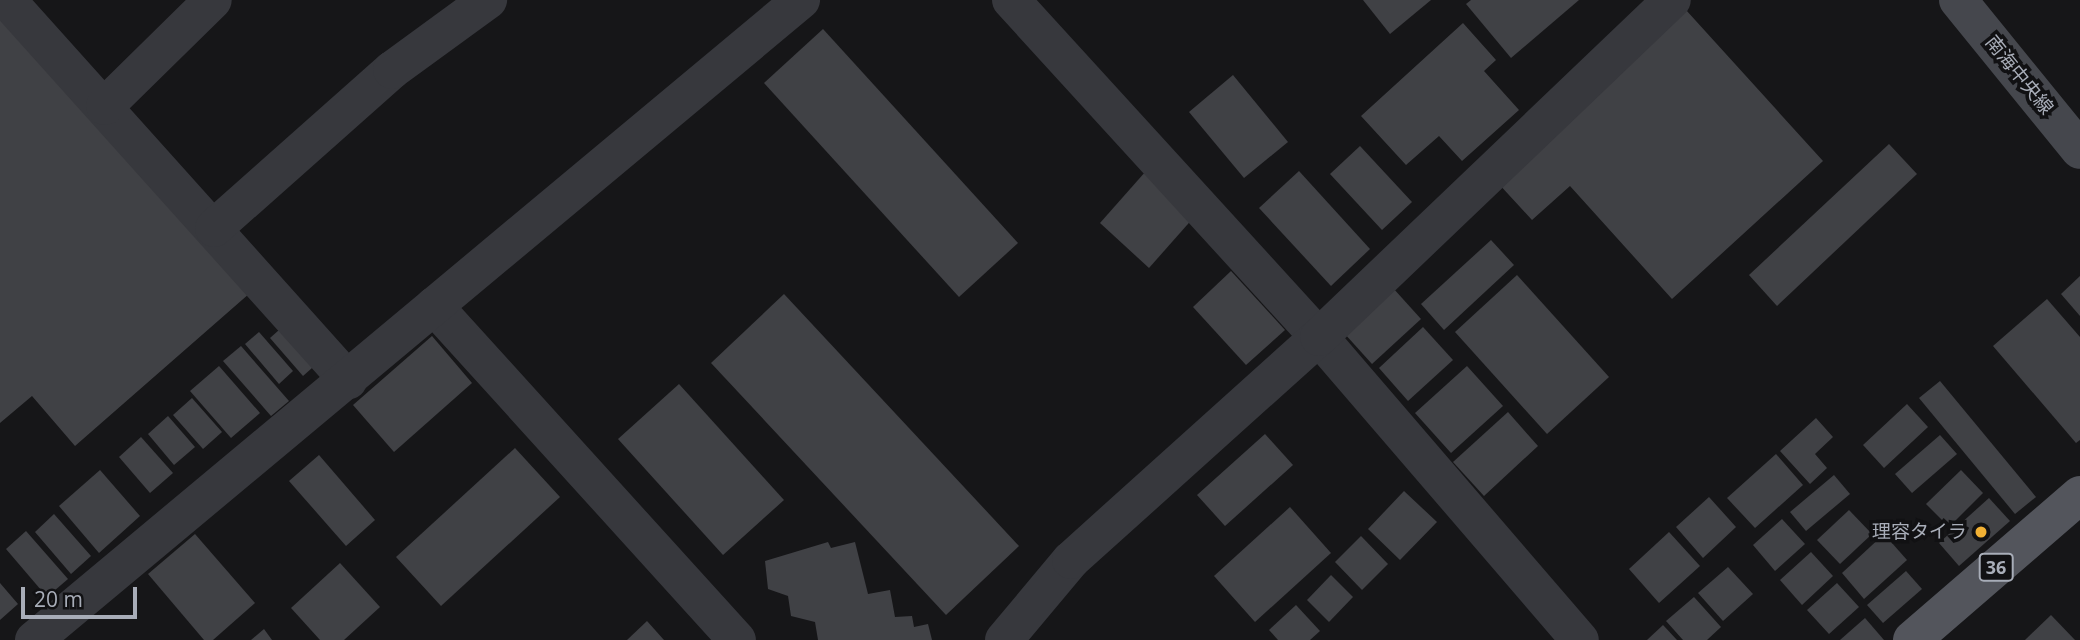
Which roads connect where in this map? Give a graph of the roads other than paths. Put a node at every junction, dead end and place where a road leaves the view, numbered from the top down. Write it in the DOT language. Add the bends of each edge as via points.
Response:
graph roads {
  1 [pos="7,0"];
  2 [pos="213,0"];
  3 [pos="488,0"];
  4 [pos="801,0"];
  5 [pos="1012,0"];
  6 [pos="1672,0"];
  7 [pos="1958,0"];
  8 [pos="105,106"];
  9 [pos="2080,150"];
  10 [pos="214,228"];
  11 [pos="433,306"];
  12 [pos="1319,337"];
  13 [pos="348,380"];
  14 [pos="2080,495"];
  15 [pos="34,640"];
  16 [pos="737,640"];
  17 [pos="1004,640"];
  18 [pos="1580,640"];
  19 [pos="1912,640"];
  1 -- 8 [label="street"];
  2 -- 8 [label="street"];
  3 -- 10 [label="street" via="392,70"];
  4 -- 11 [label="street"];
  5 -- 12 [label="street"];
  6 -- 12 [label="street"];
  7 -- 9 [label="street, 南海中央線"];
  8 -- 10 [label="street"];
  10 -- 13 [label="street"];
  11 -- 13 [label="street"];
  11 -- 16 [label="street"];
  12 -- 17 [label="street" via="1071,560"];
  12 -- 18 [label="street"];
  13 -- 15 [label="street"];
  14 -- 19 [label="main road, 36"];
}
